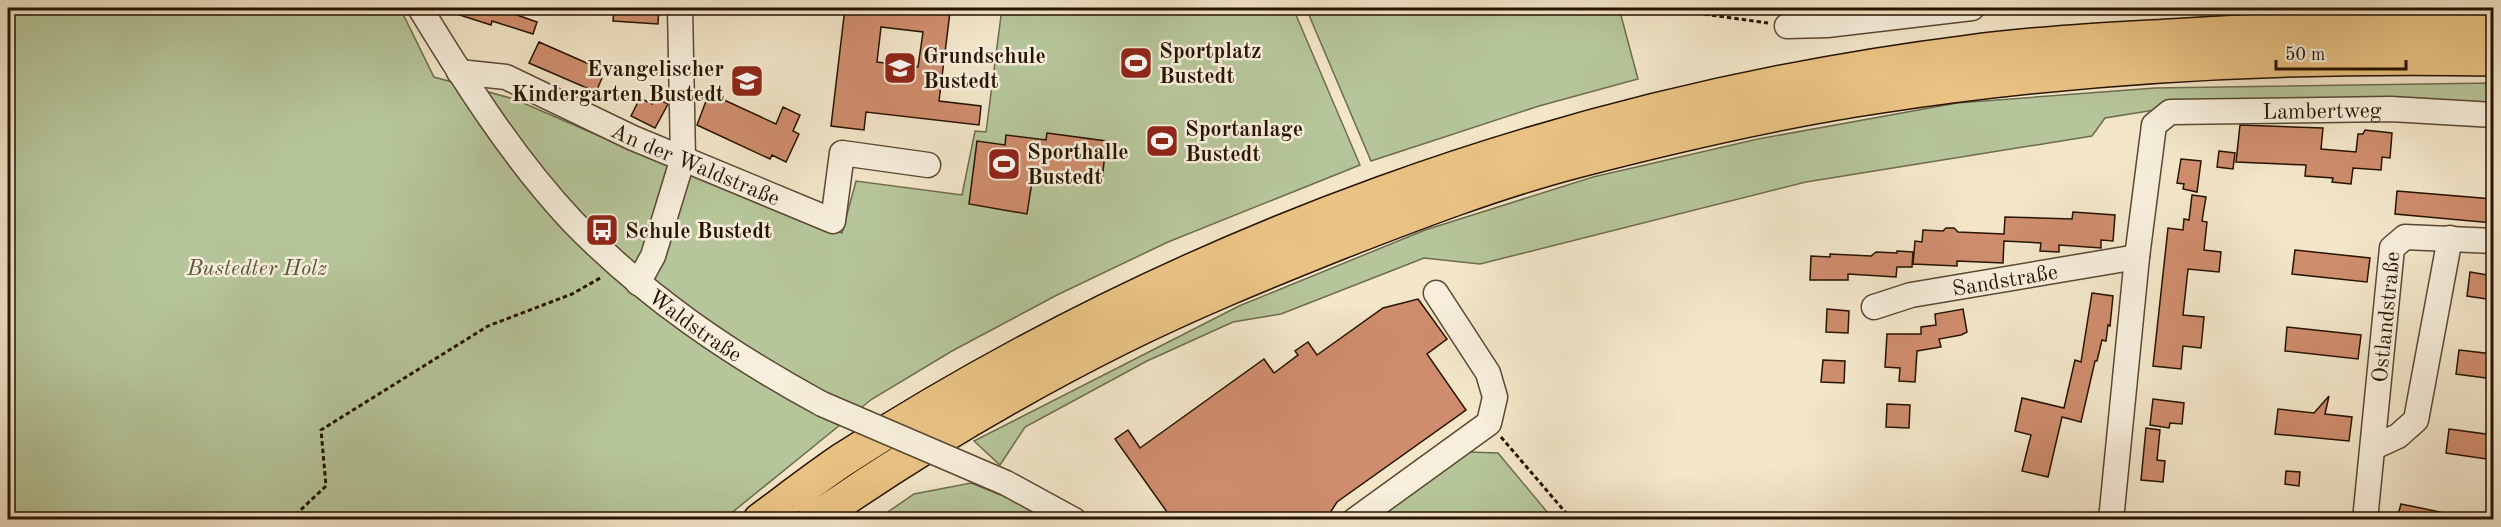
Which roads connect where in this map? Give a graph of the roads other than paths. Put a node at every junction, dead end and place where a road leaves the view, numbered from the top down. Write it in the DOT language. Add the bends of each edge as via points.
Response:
graph roads {
  1 [pos="420,8"];
  2 [pos="680,8"];
  3 [pos="1972,8"];
  4 [pos="1787,26"];
  5 [pos="2493,28"];
  6 [pos="2493,59"];
  7 [pos="459,72"];
  8 [pos="2493,115"];
  9 [pos="683,158"];
  10 [pos="928,165"];
  11 [pos="2450,238"];
  12 [pos="2493,241"];
  13 [pos="2137,257"];
  14 [pos="639,283"];
  15 [pos="1436,294"];
  16 [pos="1874,307"];
  17 [pos="2373,447"];
  18 [pos="760,519"];
  19 [pos="814,519"];
  20 [pos="1074,519"];
  21 [pos="1355,519"];
  22 [pos="2111,519"];
  23 [pos="2365,519"];
  1 -- 7 [label="street, Waldstraße"];
  2 -- 9 [label="street"];
  3 -- 4 [label="street"];
  5 -- 18 [label="highway" via="2239,32 1969,52 1876,65 1718,96 1559,134 1410,181 1241,248 1109,308 841,461"];
  6 -- 19 [label="highway" via="2242,62 1976,83 1877,96 1741,122 1573,162 1402,218 1250,278 1121,337 979,413"];
  7 -- 9 [label="street, An der Waldstraße" via="506,77"];
  7 -- 14 [label="street, Waldstraße" via="532,174 573,221"];
  8 -- 13 [label="street, Lambertweg" via="2391,109 2170,112 2154,125"];
  9 -- 10 [label="street, An der Waldstraße" via="833,221 842,153"];
  9 -- 14 [label="street" via="653,256"];
  11 -- 12 [label="street, Ostlandstraße"];
  11 -- 17 [label="street, Ostlandstraße" via="2416,420 2398,436"];
  11 -- 17 [label="street, Ostlandstraße" via="2406,237 2392,248"];
  13 -- 16 [label="street, Sandstraße" via="1911,295"];
  13 -- 22 [label="street"];
  14 -- 20 [label="street, Waldstraße, bridge" via="728,350 822,404 1006,483"];
  15 -- 21 [label="street" via="1488,373 1495,397 1489,423"];
  17 -- 23 [label="street, Ostlandstraße"];
}
